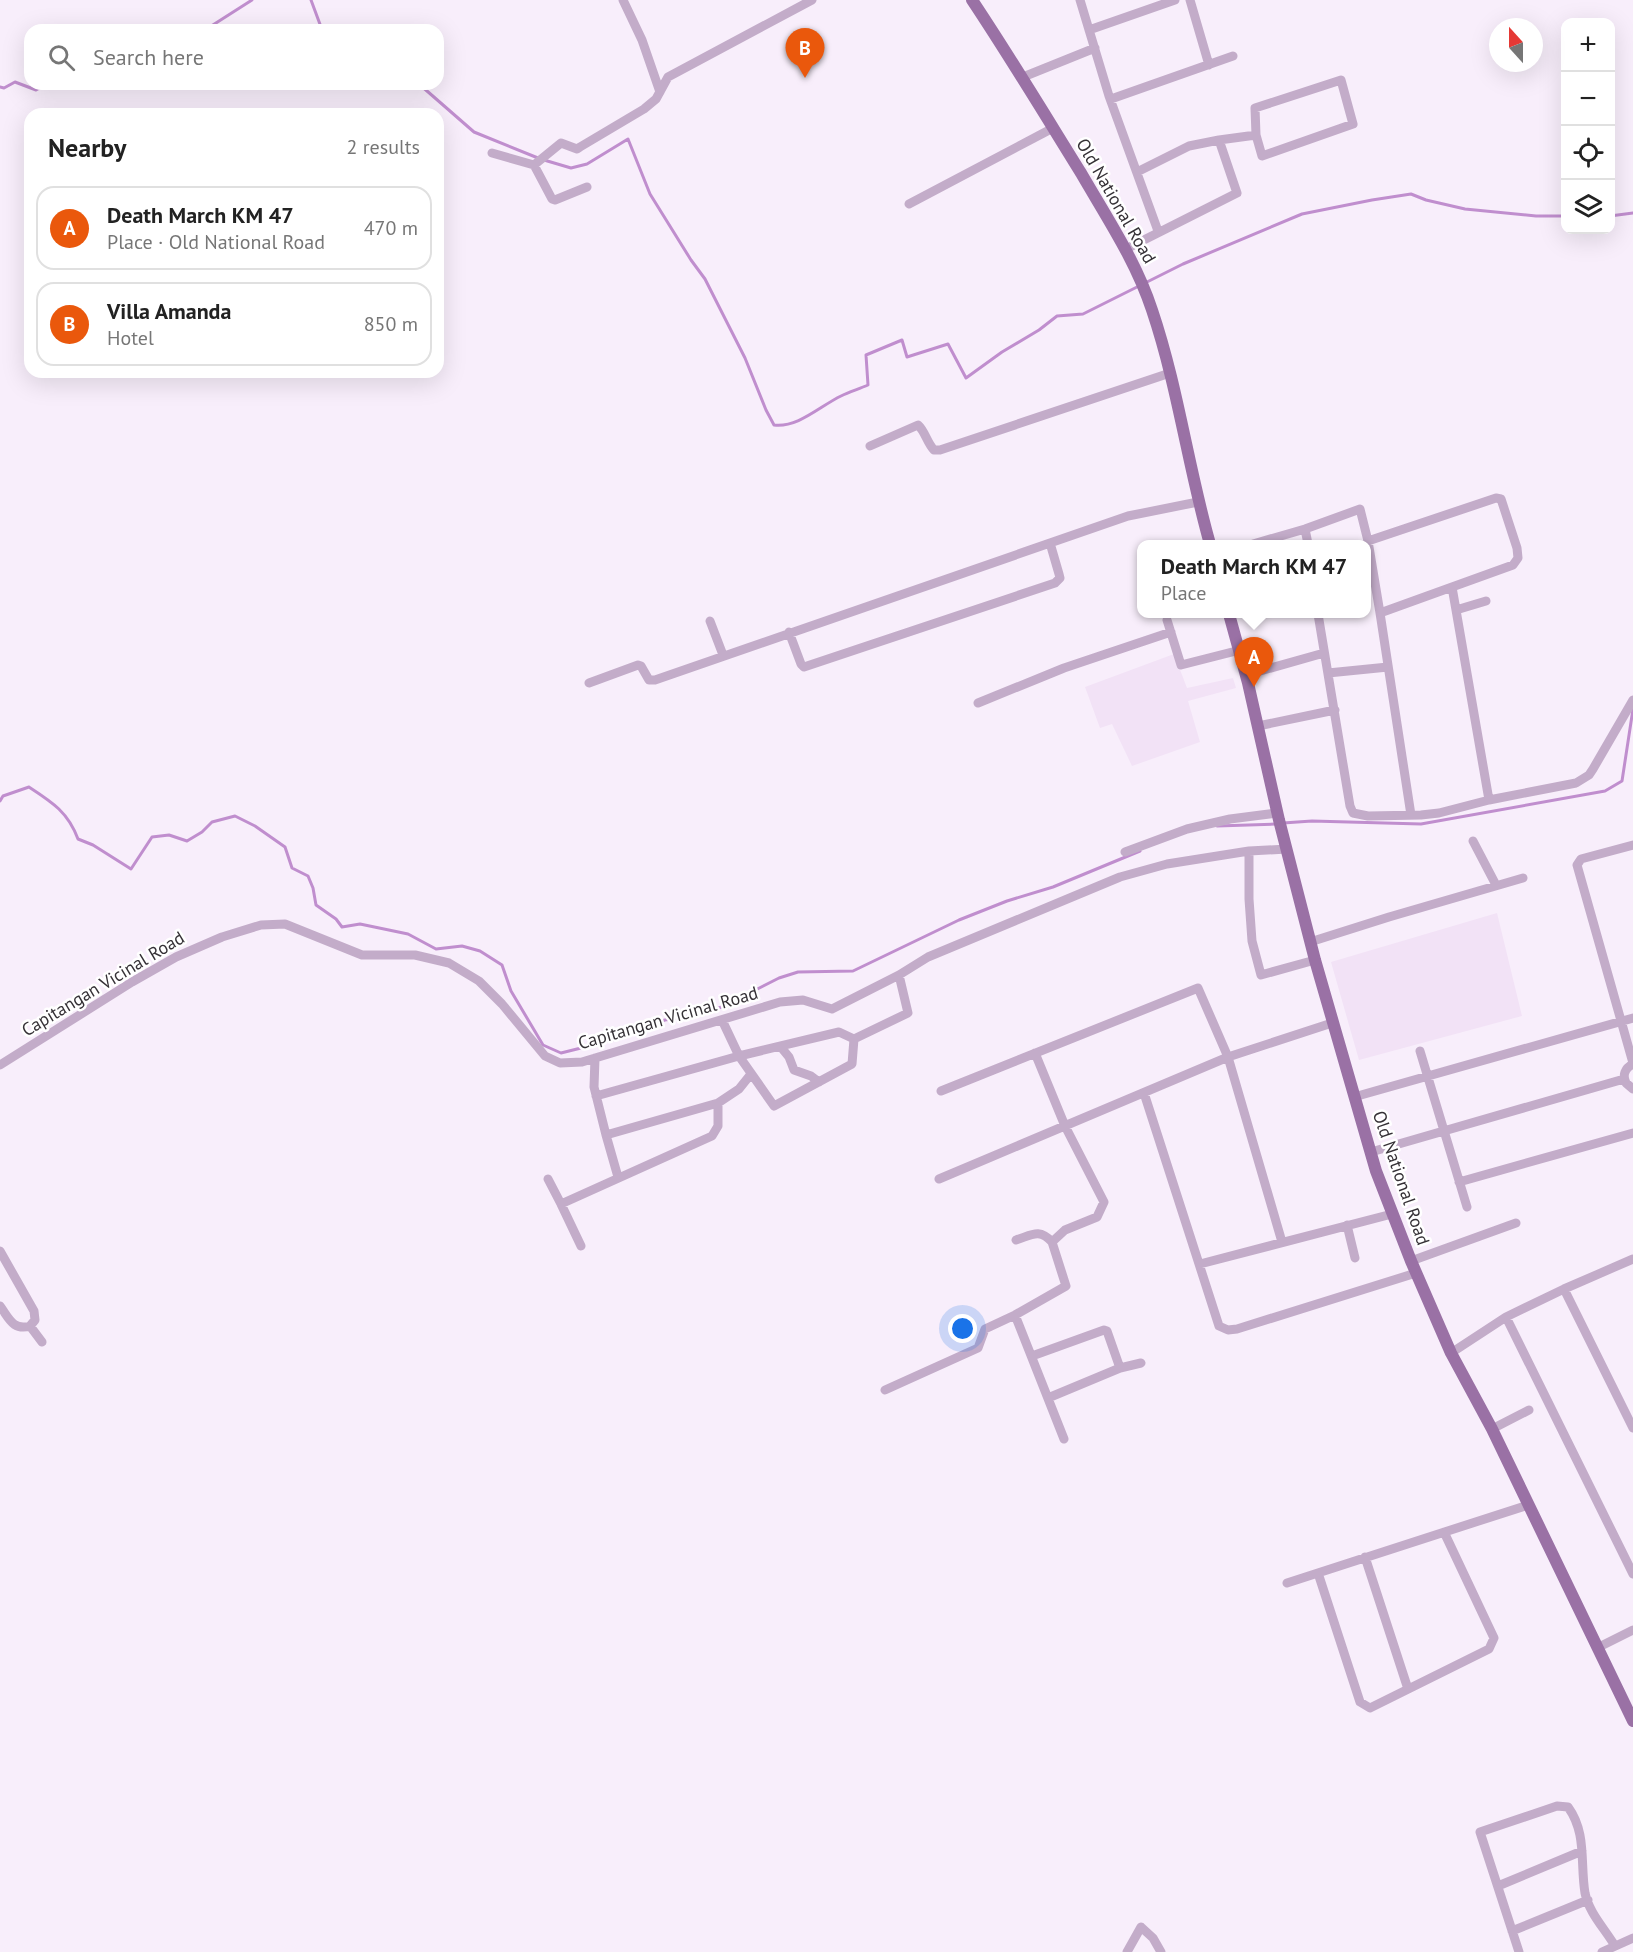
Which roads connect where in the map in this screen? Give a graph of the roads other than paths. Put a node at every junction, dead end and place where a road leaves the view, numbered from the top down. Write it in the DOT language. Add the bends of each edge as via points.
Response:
graph roads {
  1 [pos="622,0"];
  2 [pos="812,0"];
  3 [pos="972,0"];
  4 [pos="1080,0"];
  5 [pos="1175,0"];
  6 [pos="1190,0"];
  7 [pos="1089,30"];
  8 [pos="1095,48"];
  9 [pos="1233,56"];
  10 [pos="1209,65"];
  11 [pos="1023,77"];
  12 [pos="660,92"];
  13 [pos="1111,99"];
  14 [pos="1053,128"];
  15 [pos="1256,135"];
  16 [pos="1219,140"];
  17 [pos="492,153"];
  18 [pos="534,165"];
  19 [pos="1137,172"];
  20 [pos="587,187"];
  21 [pos="909,204"];
  22 [pos="1158,231"];
  23 [pos="1126,249"];
  24 [pos="1170,373"];
  25 [pos="870,446"];
  26 [pos="1198,502"];
  27 [pos="1305,529"];
  28 [pos="1209,540"];
  29 [pos="1266,540"];
  30 [pos="1307,540"];
  31 [pos="1368,540"];
  32 [pos="1371,540"];
  33 [pos="1050,543"];
  34 [pos="1371,559"];
  35 [pos="1452,587"];
  36 [pos="1486,601"];
  37 [pos="1456,610"];
  38 [pos="1380,613"];
  39 [pos="1230,618"];
  40 [pos="1319,618"];
  41 [pos="1167,620"];
  42 [pos="710,621"];
  43 [pos="789,632"];
  44 [pos="1171,632"];
  45 [pos="1240,650"];
  46 [pos="1324,653"];
  47 [pos="723,655"];
  48 [pos="1388,668"];
  49 [pos="1328,673"];
  50 [pos="1246,675"];
  51 [pos="588,683"];
  52 [pos="1633,700"];
  53 [pos="978,703"];
  54 [pos="1335,710"];
  55 [pos="1258,726"];
  56 [pos="1489,800"];
  57 [pos="1411,815"];
  58 [pos="1279,821"];
  59 [pos="1473,841"];
  60 [pos="1633,846"];
  61 [pos="1287,849"];
  62 [pos="1249,851"];
  63 [pos="1125,852"];
  64 [pos="1524,878"];
  65 [pos="1496,885"];
  66 [pos="1310,942"];
  67 [pos="1315,960"];
  68 [pos="899,975"];
  69 [pos="1633,1018"];
  70 [pos="722,1020"];
  71 [pos="1622,1021"];
  72 [pos="1332,1023"];
  73 [pos="854,1039"];
  74 [pos="780,1046"];
  75 [pos="1420,1051"];
  76 [pos="1035,1053"];
  77 [pos="739,1056"];
  78 [pos="1228,1057"];
  79 [pos="595,1058"];
  80 [pos="1633,1064"];
  81 [pos="0,1065"];
  82 [pos="751,1074"];
  83 [pos="1429,1077"];
  84 [pos="1624,1079"];
  85 [pos="819,1082"];
  86 [pos="1633,1089"];
  87 [pos="941,1091"];
  88 [pos="1144,1093"];
  89 [pos="596,1096"];
  90 [pos="1354,1097"];
  91 [pos="718,1103"];
  92 [pos="1065,1126"];
  93 [pos="1444,1131"];
  94 [pos="1633,1133"];
  95 [pos="606,1135"];
  96 [pos="1371,1152"];
  97 [pos="618,1176"];
  98 [pos="548,1179"];
  99 [pos="939,1179"];
  100 [pos="1459,1182"];
  101 [pos="561,1204"];
  102 [pos="1467,1207"];
  103 [pos="1392,1214"];
  104 [pos="1516,1223"];
  105 [pos="1347,1225"];
  106 [pos="1016,1240"];
  107 [pos="1052,1242"];
  108 [pos="1282,1242"];
  109 [pos="580,1246"];
  110 [pos="0,1251"];
  111 [pos="1355,1258"];
  112 [pos="1633,1259"];
  113 [pos="1411,1261"];
  114 [pos="1200,1264"];
  115 [pos="1416,1273"];
  116 [pos="1564,1289"];
  117 [pos="0,1306"];
  118 [pos="1015,1315"];
  119 [pos="1506,1317"];
  120 [pos="30,1326"];
  121 [pos="42,1342"];
  122 [pos="1451,1353"];
  123 [pos="1032,1356"];
  124 [pos="1140,1363"];
  125 [pos="1120,1368"];
  126 [pos="885,1390"];
  127 [pos="1048,1398"];
  128 [pos="1529,1410"];
  129 [pos="1633,1428"];
  130 [pos="1492,1429"];
  131 [pos="1064,1439"];
  132 [pos="1528,1505"];
  133 [pos="1444,1532"];
  134 [pos="1365,1557"];
  135 [pos="1318,1573"];
  136 [pos="1633,1574"];
  137 [pos="1287,1583"];
  138 [pos="1633,1630"];
  139 [pos="1597,1648"];
  140 [pos="1408,1689"];
  141 [pos="1631,1714"];
  142 [pos="1582,1851"];
  143 [pos="1497,1886"];
  144 [pos="1588,1900"];
  145 [pos="1512,1931"];
  146 [pos="1633,1938"];
  147 [pos="1615,1946"];
  148 [pos="1130,1950"];
  149 [pos="1161,1952"];
  150 [pos="1519,1952"];
  151 [pos="1602,1952"];
  1 -- 12 [label="street" via="642,40"];
  2 -- 12 [label="street" via="668,77"];
  3 -- 11 [label="main road, Old National Road"];
  4 -- 7 [label="street"];
  5 -- 7 [label="street"];
  6 -- 10 [label="street"];
  7 -- 8 [label="street"];
  8 -- 11 [label="street"];
  8 -- 13 [label="street"];
  9 -- 10 [label="street"];
  10 -- 13 [label="street"];
  11 -- 14 [label="main road, Old National Road"];
  12 -- 18 [label="street" via="644,109 577,149 561,143"];
  13 -- 19 [label="street"];
  14 -- 21 [label="street"];
  14 -- 23 [label="main road, Old National Road"];
  15 -- 15 [label="street" via="1255,108 1341,80 1353,124 1262,156"];
  15 -- 16 [label="street"];
  16 -- 19 [label="street" via="1188,146"];
  16 -- 22 [label="street" via="1238,193"];
  17 -- 18 [label="street"];
  18 -- 20 [label="street" via="552,199"];
  19 -- 22 [label="street"];
  22 -- 23 [label="street"];
  23 -- 24 [label="main road, Old National Road" via="1152,309"];
  24 -- 25 [label="street" via="940,450 934,450 918,425"];
  24 -- 26 [label="main road, Old National Road"];
  26 -- 28 [label="main road, Old National Road"];
  26 -- 33 [label="street" via="1128,516"];
  27 -- 29 [label="street"];
  27 -- 30 [label="street"];
  27 -- 31 [label="street" via="1360,509"];
  32 -- 35 [label="street" via="1501,499 1518,558 1513,565"];
  33 -- 43 [label="street"];
  33 -- 43 [label="street" via="1060,578 1055,583 939,623 804,667"];
  34 -- 38 [label="street"];
  35 -- 37 [label="street"];
  35 -- 38 [label="street"];
  36 -- 37 [label="street"];
  37 -- 56 [label="street"];
  38 -- 48 [label="street"];
  39 -- 45 [label="main road, Old National Road"];
  40 -- 46 [label="street"];
  41 -- 44 [label="street"];
  42 -- 47 [label="street"];
  43 -- 47 [label="street"];
  44 -- 45 [label="street" via="1181,665"];
  44 -- 53 [label="street" via="1064,668"];
  45 -- 50 [label="main road, Old National Road"];
  46 -- 49 [label="street"];
  46 -- 50 [label="street"];
  47 -- 51 [label="street" via="655,680 649,680 638,665"];
  48 -- 49 [label="street"];
  48 -- 57 [label="street"];
  49 -- 54 [label="street"];
  50 -- 55 [label="main road, Old National Road"];
  52 -- 56 [label="street" via="1584,778 1559,788"];
  54 -- 55 [label="street"];
  54 -- 57 [label="street" via="1353,813"];
  55 -- 58 [label="main road, Old National Road"];
  56 -- 57 [label="street" via="1439,813"];
  58 -- 61 [label="main road, Old National Road"];
  58 -- 63 [label="street" via="1230,819 1187,829"];
  59 -- 65 [label="street"];
  60 -- 71 [label="street" via="1581,860 1577,865"];
  61 -- 62 [label="street, Capitangan Vicinal Road"];
  61 -- 66 [label="main road, Old National Road"];
  62 -- 67 [label="street" via="1252,941 1262,976"];
  62 -- 68 [label="street, Capitangan Vicinal Road" via="1167,864 1120,877 928,957"];
  64 -- 65 [label="street"];
  65 -- 66 [label="street"];
  66 -- 67 [label="main road, Old National Road"];
  67 -- 72 [label="main road, Old National Road"];
  68 -- 70 [label="street, Capitangan Vicinal Road" via="832,1009 802,1000 780,1002"];
  68 -- 73 [label="street" via="908,1013"];
  69 -- 71 [label="street"];
  70 -- 77 [label="street"];
  70 -- 79 [label="street, Capitangan Vicinal Road"];
  71 -- 80 [label="street"];
  71 -- 83 [label="street"];
  72 -- 78 [label="street"];
  72 -- 90 [label="main road, Old National Road"];
  73 -- 74 [label="street" via="839,1032"];
  73 -- 85 [label="street" via="852,1065"];
  74 -- 77 [label="street"];
  74 -- 85 [label="street" via="794,1070"];
  75 -- 83 [label="street"];
  76 -- 78 [label="street" via="1198,988"];
  76 -- 87 [label="street"];
  76 -- 92 [label="street"];
  77 -- 82 [label="street"];
  77 -- 89 [label="street"];
  78 -- 88 [label="street"];
  78 -- 108 [label="street"];
  79 -- 81 [label="street, Capitangan Vicinal Road" via="560,1063 545,1056 502,1004 478,981 449,963 415,955 362,955 285,924 261,925 222,936 176,957"];
  79 -- 89 [label="street"];
  80 -- 84 [label="street"];
  82 -- 85 [label="street" via="774,1106"];
  82 -- 91 [label="street" via="739,1089"];
  83 -- 90 [label="street"];
  83 -- 93 [label="street"];
  84 -- 86 [label="street"];
  84 -- 93 [label="street"];
  88 -- 92 [label="street"];
  88 -- 114 [label="street"];
  89 -- 95 [label="street"];
  90 -- 96 [label="main road, Old National Road"];
  91 -- 95 [label="street"];
  91 -- 97 [label="street" via="718,1126 712,1136"];
  92 -- 99 [label="street"];
  92 -- 107 [label="street" via="1104,1202 1097,1217 1065,1230"];
  93 -- 96 [label="street"];
  93 -- 100 [label="street"];
  94 -- 100 [label="street"];
  95 -- 97 [label="street"];
  96 -- 103 [label="main road, Old National Road"];
  97 -- 101 [label="street"];
  98 -- 101 [label="street"];
  100 -- 102 [label="street"];
  101 -- 109 [label="street"];
  103 -- 105 [label="street"];
  103 -- 113 [label="main road, Old National Road"];
  104 -- 113 [label="street"];
  105 -- 108 [label="street"];
  105 -- 111 [label="street"];
  106 -- 107 [label="street" via="1037,1233"];
  107 -- 118 [label="street" via="1066,1286"];
  108 -- 114 [label="street"];
  110 -- 120 [label="street" via="34,1311 35,1320"];
  112 -- 116 [label="street"];
  113 -- 115 [label="main road, Old National Road"];
  114 -- 115 [label="street" via="1219,1326 1228,1330"];
  115 -- 122 [label="main road, Old National Road"];
  116 -- 119 [label="street"];
  116 -- 129 [label="street"];
  117 -- 120 [label="street" via="12,1325"];
  118 -- 123 [label="street"];
  118 -- 126 [label="street" via="985,1329 978,1348"];
  119 -- 122 [label="street"];
  119 -- 136 [label="street"];
  120 -- 121 [label="street"];
  122 -- 130 [label="main road, Old National Road"];
  123 -- 125 [label="street" via="1104,1330"];
  123 -- 127 [label="street"];
  124 -- 125 [label="street"];
  125 -- 127 [label="street"];
  127 -- 131 [label="street"];
  128 -- 130 [label="street"];
  130 -- 132 [label="main road, Old National Road"];
  132 -- 133 [label="street"];
  132 -- 139 [label="main road, Old National Road"];
  133 -- 134 [label="street"];
  133 -- 140 [label="street" via="1494,1638 1489,1649"];
  134 -- 135 [label="street"];
  134 -- 140 [label="street"];
  135 -- 137 [label="street"];
  135 -- 140 [label="street" via="1360,1702 1370,1708"];
  138 -- 139 [label="street"];
  139 -- 141 [label="main road, Old National Road"];
  142 -- 143 [label="street"];
  142 -- 143 [label="street" via="1576,1818 1568,1807 1557,1806 1480,1832"];
  142 -- 144 [label="street"];
  143 -- 145 [label="street"];
  144 -- 145 [label="street"];
  144 -- 147 [label="street"];
  145 -- 150 [label="street"];
  146 -- 147 [label="street"];
  147 -- 151 [label="street"];
  148 -- 149 [label="street" via="1141,1927"];
}
